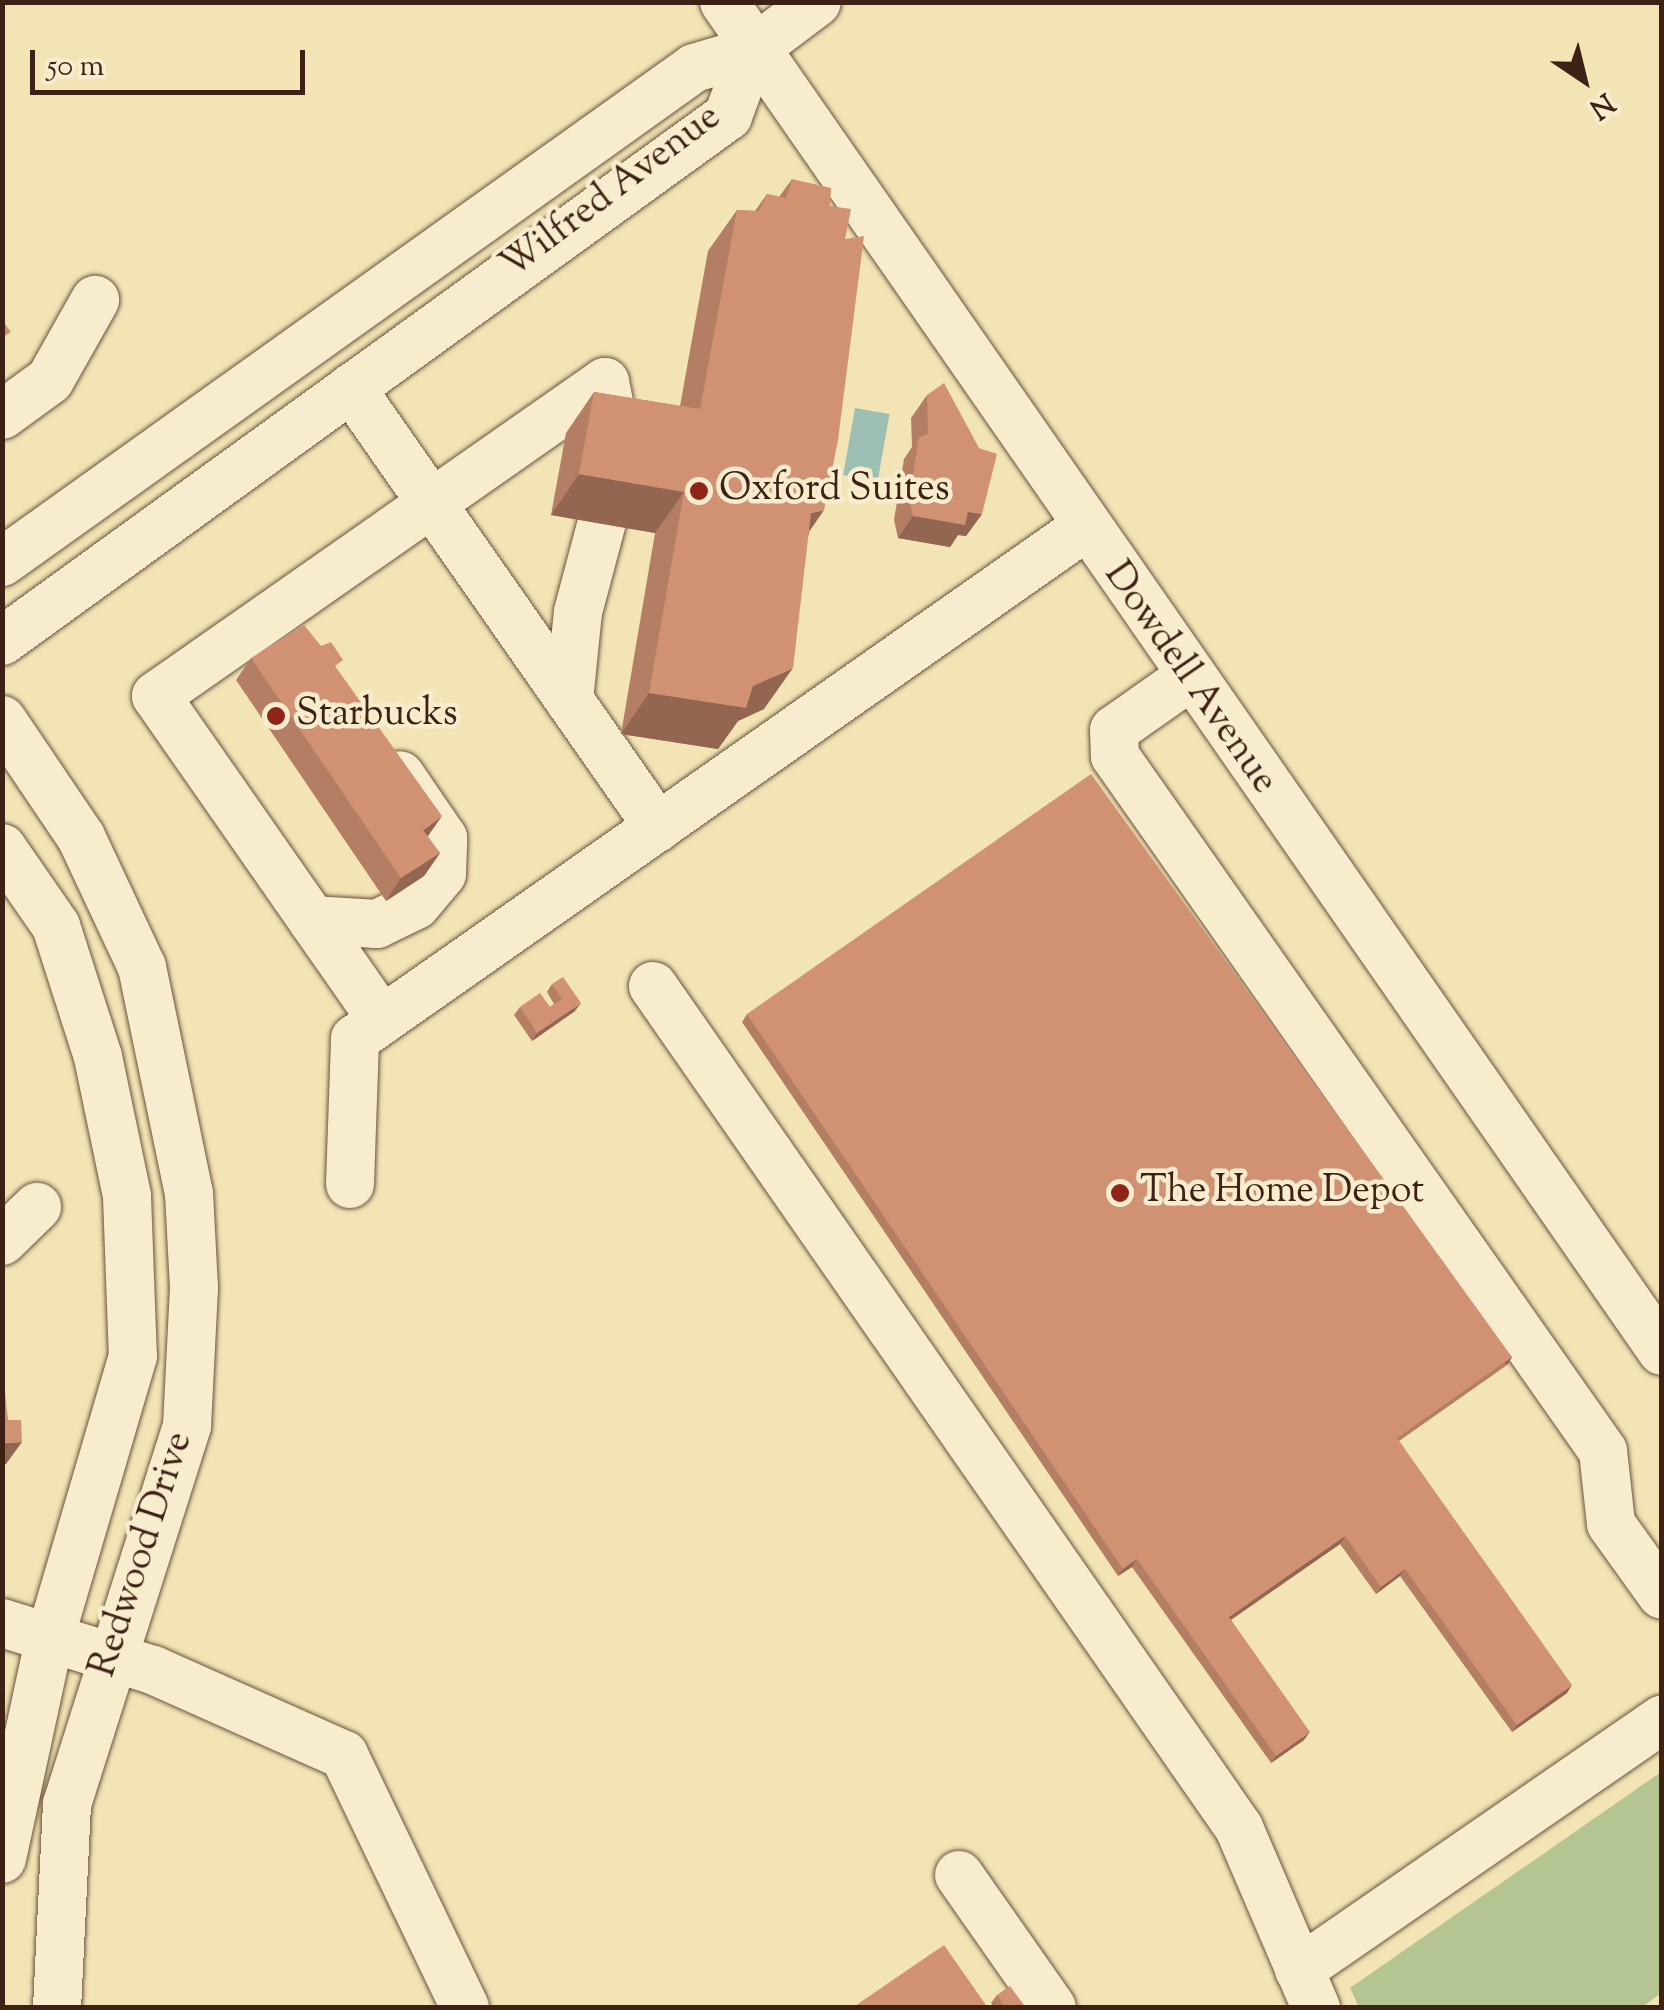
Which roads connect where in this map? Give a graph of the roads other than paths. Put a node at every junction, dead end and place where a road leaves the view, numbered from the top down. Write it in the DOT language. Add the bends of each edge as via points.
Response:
graph roads {
  1 [pos="724,2"];
  2 [pos="816,2"];
  3 [pos="752,52"];
  4 [pos="94,300"];
  5 [pos="351,388"];
  6 [pos="2,415"];
  7 [pos="616,442"];
  8 [pos="432,503"];
  9 [pos="602,522"];
  10 [pos="1084,528"];
  11 [pos="2,562"];
  12 [pos="2,641"];
  13 [pos="1188,678"];
  14 [pos="569,700"];
  15 [pos="2,720"];
  16 [pos="377,740"];
  17 [pos="658,826"];
  18 [pos="2,848"];
  19 [pos="325,938"];
  20 [pos="653,986"];
  21 [pos="382,1020"];
  22 [pos="350,1184"];
  23 [pos="189,1193"];
  24 [pos="127,1196"];
  25 [pos="37,1207"];
  26 [pos="2,1241"];
  27 [pos="1662,1351"];
  28 [pos="1662,1595"];
  29 [pos="2,1623"];
  30 [pos="50,1640"];
  31 [pos="109,1658"];
  32 [pos="1662,1720"];
  33 [pos="2,1858"];
  34 [pos="959,1875"];
  35 [pos="1307,1988"];
  36 [pos="57,2008"];
  37 [pos="465,2008"];
  38 [pos="1052,2008"];
  1 -- 3 [label="street, Dowdell Avenue"];
  2 -- 3 [label="street"];
  3 -- 5 [label="street, Wilfred Avenue" via="728,116"];
  3 -- 10 [label="street, Dowdell Avenue"];
  3 -- 11 [label="street, Wilfred Avenue" via="694,68"];
  4 -- 6 [label="street" via="50,380"];
  5 -- 8 [label="street"];
  5 -- 12 [label="street, Wilfred Avenue"];
  7 -- 8 [label="street" via="605,382"];
  8 -- 14 [label="street"];
  8 -- 19 [label="street" via="156,696"];
  9 -- 14 [label="street" via="578,612"];
  10 -- 13 [label="street, Dowdell Avenue"];
  10 -- 17 [label="street"];
  13 -- 27 [label="street, Dowdell Avenue"];
  13 -- 28 [label="street" via="1114,730 1114,756 1603,1451 1611,1524"];
  14 -- 17 [label="street"];
  15 -- 23 [label="street, Redwood Drive" via="81,837 142,967 162,1028"];
  16 -- 19 [label="street" via="443,838 442,874 416,905"];
  17 -- 21 [label="street"];
  18 -- 24 [label="street, Redwood Drive" via="56,926 98,1057"];
  19 -- 21 [label="street"];
  20 -- 35 [label="street" via="1239,1828"];
  21 -- 22 [label="street" via="355,1038"];
  23 -- 24 [label="street"];
  23 -- 31 [label="street, Redwood Drive" via="187,1426"];
  24 -- 30 [label="street, Redwood Drive" via="132,1356"];
  25 -- 26 [label="street"];
  29 -- 30 [label="street"];
  30 -- 31 [label="street"];
  30 -- 33 [label="street, Redwood Drive"];
  31 -- 36 [label="street, Redwood Drive" via="67,1804 53,1943"];
  31 -- 37 [label="street" via="344,1755"];
  32 -- 35 [label="street"];
  34 -- 38 [label="street"];
}
